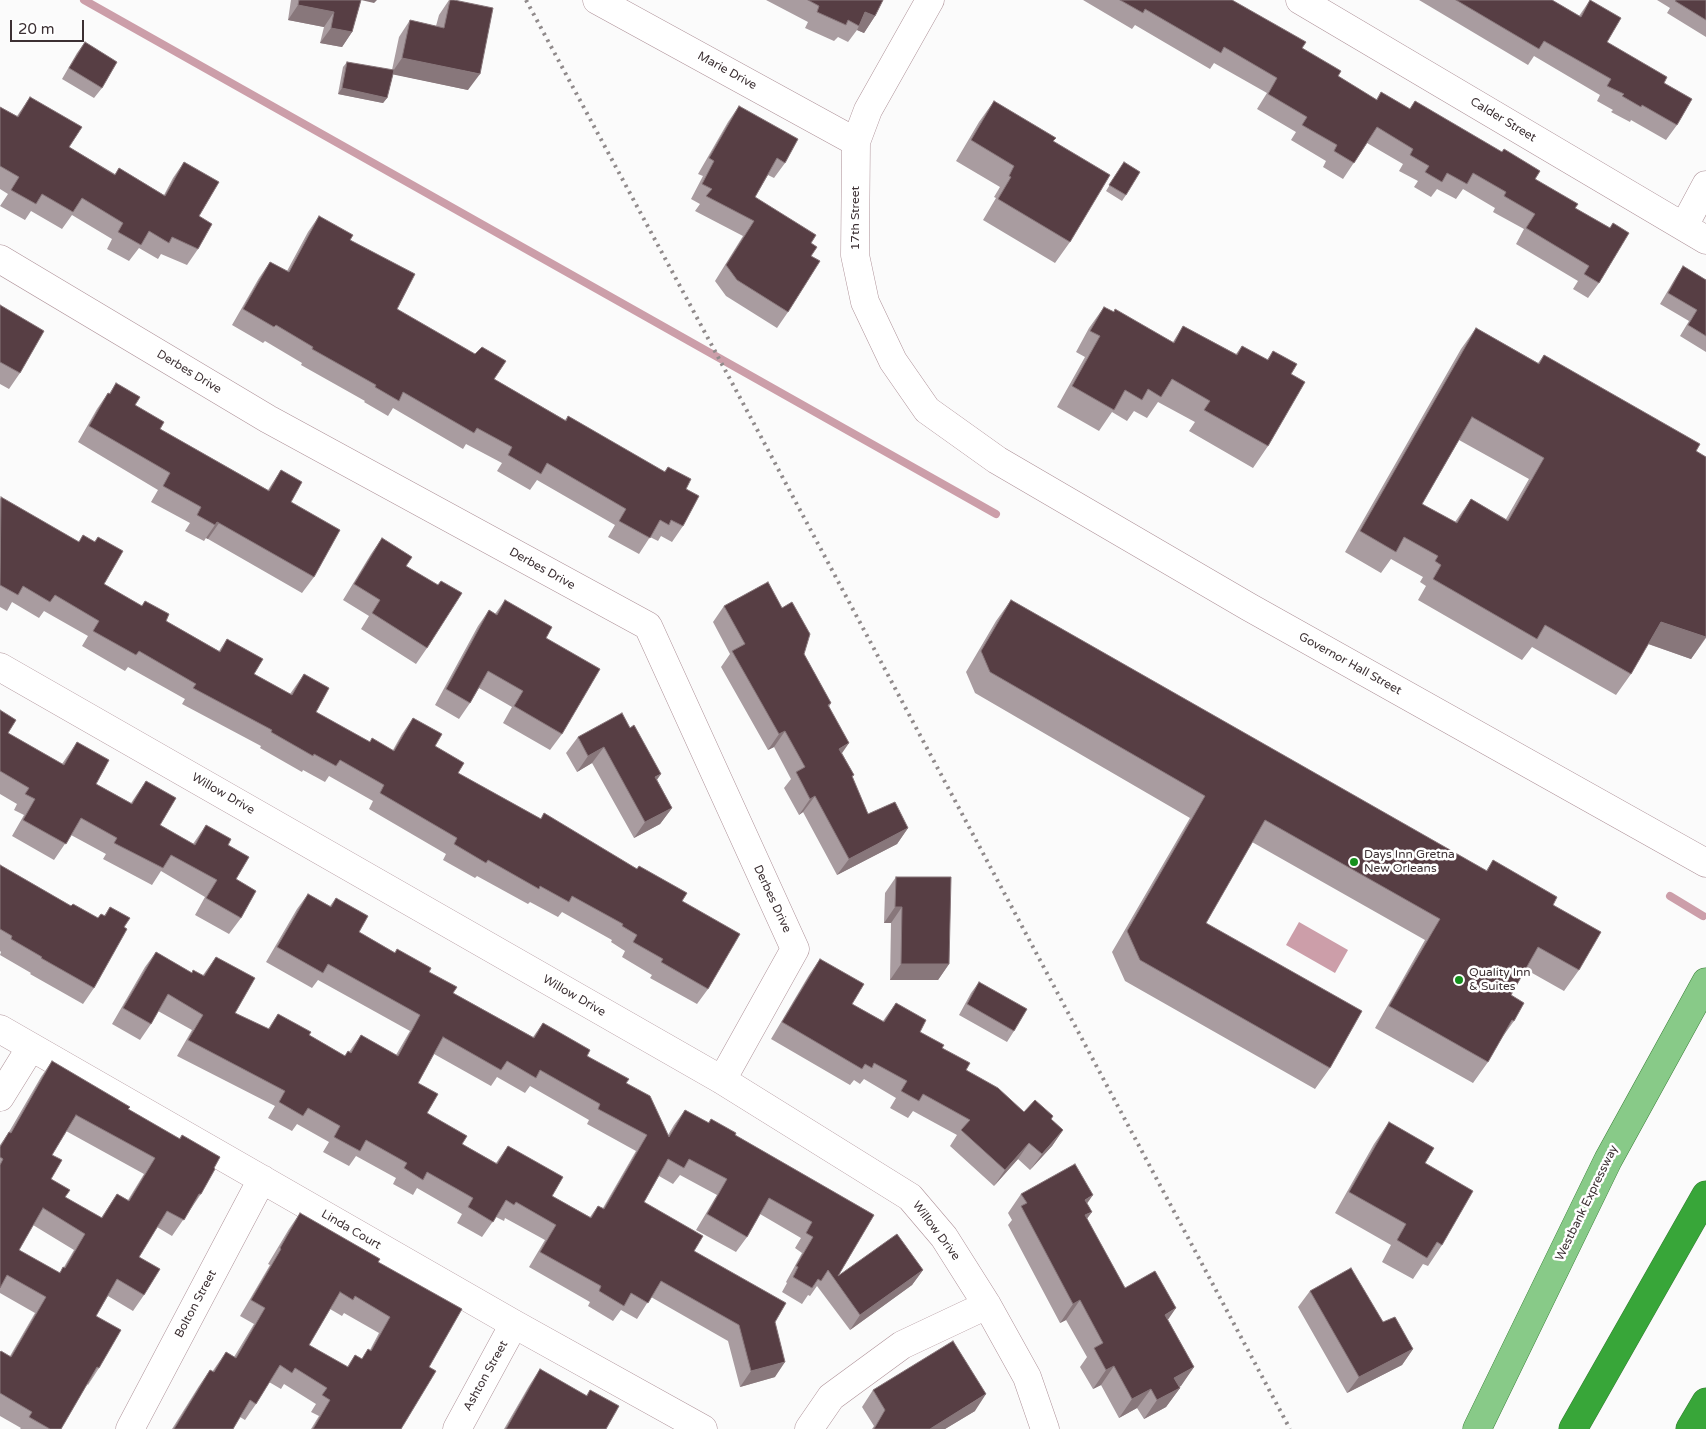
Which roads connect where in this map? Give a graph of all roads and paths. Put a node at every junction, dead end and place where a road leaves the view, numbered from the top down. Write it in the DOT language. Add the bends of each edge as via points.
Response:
graph roads {
  1 [pos="597,0"];
  2 [pos="930,0"];
  3 [pos="1300,0"];
  4 [pos="856,142"];
  5 [pos="1706,185"];
  6 [pos="1695,233"];
  7 [pos="0,259"];
  8 [pos="997,460"];
  9 [pos="0,667"];
  10 [pos="1706,863"];
  11 [pos="1706,982"];
  12 [pos="1706,1009"];
  13 [pos="1682,1026"];
  14 [pos="0,1029"];
  15 [pos="31,1047"];
  16 [pos="722,1080"];
  17 [pos="0,1097"];
  18 [pos="262,1180"];
  19 [pos="1706,1195"];
  20 [pos="987,1305"];
  21 [pos="514,1324"];
  22 [pos="130,1429"];
  23 [pos="457,1429"];
  24 [pos="703,1429"];
  25 [pos="809,1429"];
  26 [pos="1045,1429"];
  27 [pos="1477,1429"];
  28 [pos="1573,1429"];
  1 -- 4 [label="street, Marie Drive"];
  2 -- 4 [label="street, 17th Street" via="868,110"];
  3 -- 6 [label="street, Calder Street"];
  4 -- 8 [label="street, 17th Street" via="855,255 865,302 893,361 927,410"];
  5 -- 6 [label="street"];
  7 -- 16 [label="street, Derbes Drive" via="268,419 648,626 795,949"];
  8 -- 10 [label="street, Governor Hall Street" via="1248,607"];
  9 -- 16 [label="street, Willow Drive"];
  11 -- 13 [label="main road, Westbank Expressway"];
  12 -- 13 [label="main road"];
  13 -- 27 [label="main road, Westbank Expressway" via="1608,1160"];
  14 -- 15 [label="street, Linda Court"];
  15 -- 17 [label="street"];
  15 -- 18 [label="street, Linda Court"];
  16 -- 20 [label="street, Willow Drive" via="910,1197 944,1237"];
  18 -- 21 [label="street, Linda Court"];
  18 -- 22 [label="street, Bolton Street"];
  19 -- 28 [label="highway"];
  20 -- 25 [label="street" via="902,1345 832,1397"];
  20 -- 26 [label="street, Willow Drive" via="1027,1377"];
  21 -- 23 [label="street, Ashton Street"];
  21 -- 24 [label="street, Linda Court"];
}
